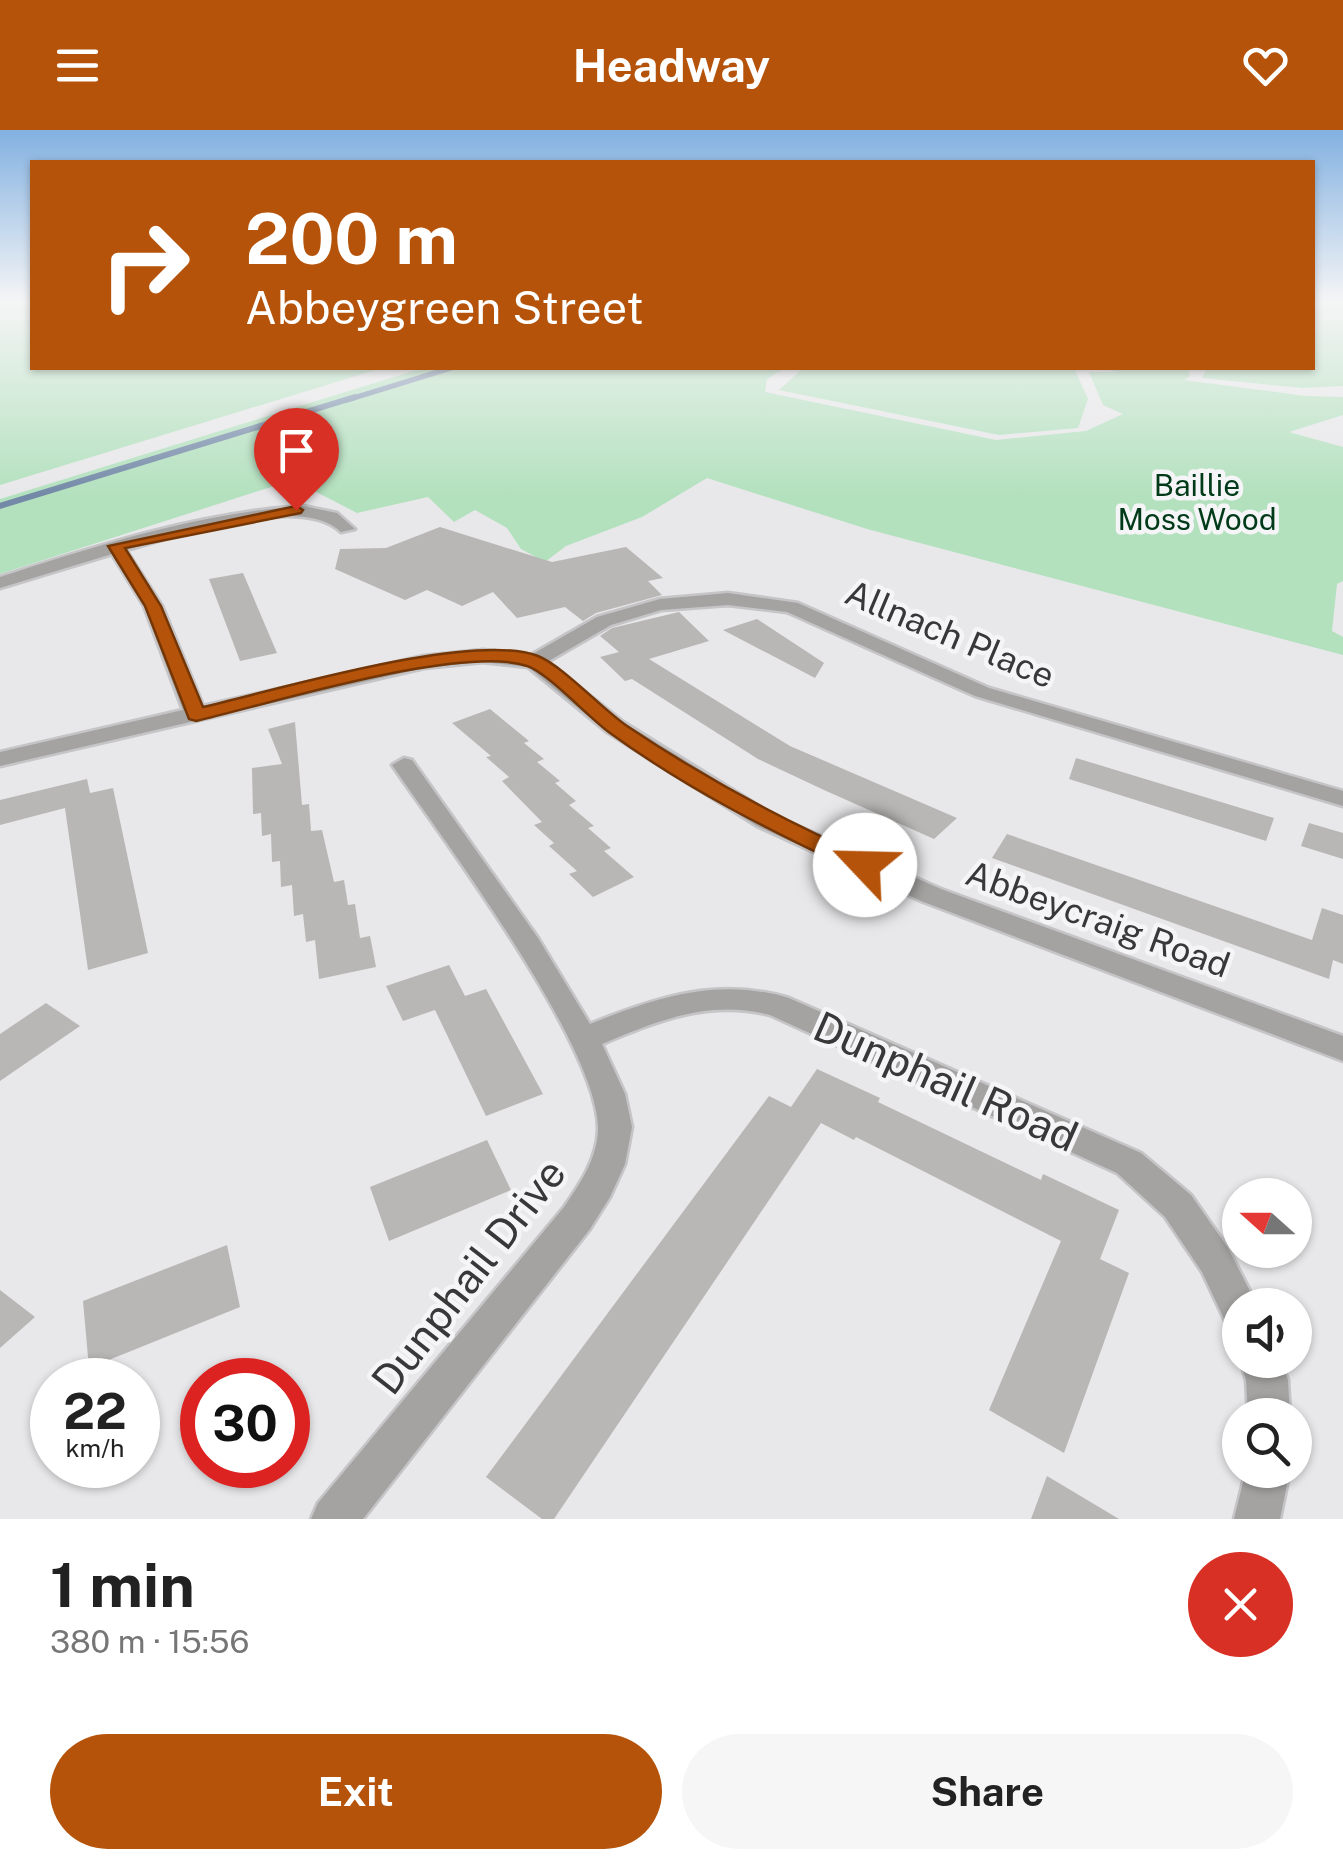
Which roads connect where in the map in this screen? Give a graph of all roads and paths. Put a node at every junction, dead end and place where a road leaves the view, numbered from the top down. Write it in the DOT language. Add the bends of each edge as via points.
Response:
graph roads {
  1 [pos="347,528"];
  2 [pos="115,546"];
  3 [pos="0,583"];
  4 [pos="534,661"];
  5 [pos="196,715"];
  6 [pos="0,760"];
  7 [pos="404,764"];
  8 [pos="1343,800"];
  9 [pos="584,1038"];
  10 [pos="1343,1049"];
  11 [pos="1229,1288"];
  12 [pos="1264,1488"];
  13 [pos="334,1519"];
  14 [pos="1257,1519"];
  1 -- 2 [label="street" via="329,514 296,510"];
  2 -- 3 [label="street"];
  2 -- 5 [label="street" via="153,606"];
  4 -- 5 [label="street" via="483,656 424,662"];
  4 -- 8 [label="street, Allnach Place" via="604,621 660,605 728,599 792,607 982,692"];
  4 -- 10 [label="street, Abbeycraig Road" via="615,728 766,821 930,895"];
  5 -- 6 [label="street"];
  7 -- 9 [label="street, Dunphail Drive"];
  9 -- 11 [label="street, Dunphail Road" via="695,998 748,997 778,1006 1129,1163 1178,1206"];
  9 -- 13 [label="street, Dunphail Drive" via="612,1096 615,1127 595,1191"];
  12 -- 14 [label="street"];
}
